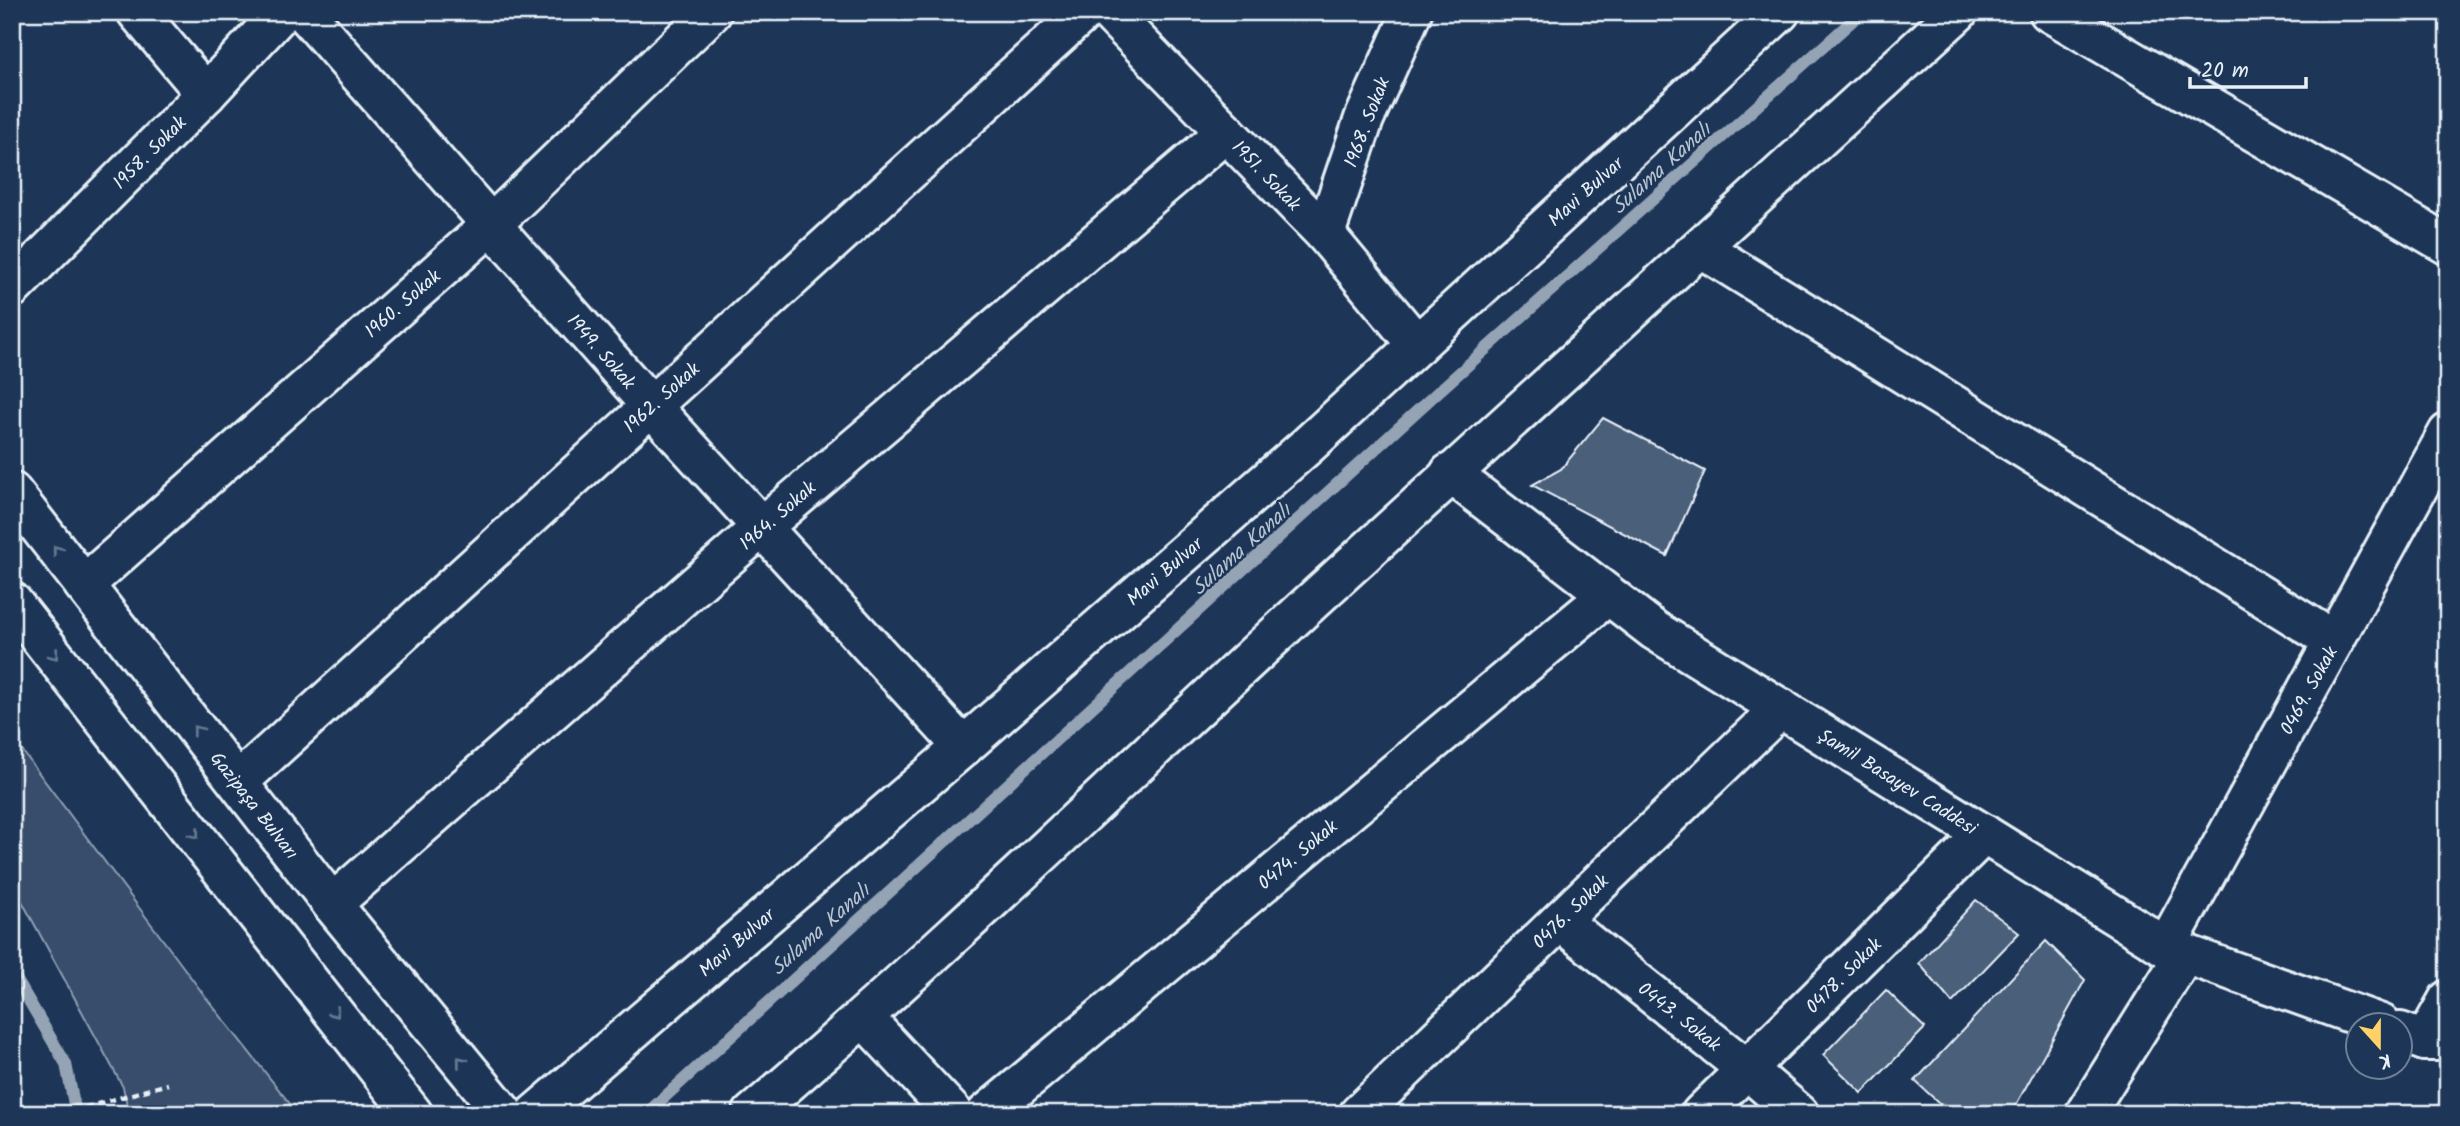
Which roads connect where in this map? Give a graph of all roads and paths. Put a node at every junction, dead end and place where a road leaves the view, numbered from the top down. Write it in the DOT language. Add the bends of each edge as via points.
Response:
graph roads {
  1 [pos="137,12"];
  2 [pos="282,12"];
  3 [pos="304,12"];
  4 [pos="712,12"];
  5 [pos="1084,12"];
  6 [pos="1109,12"];
  7 [pos="1412,12"];
  8 [pos="1780,12"];
  9 [pos="1958,12"];
  10 [pos="2049,12"];
  11 [pos="206,94"];
  12 [pos="1226,132"];
  13 [pos="491,225"];
  14 [pos="1325,234"];
  15 [pos="2448,245"];
  16 [pos="1701,248"];
  17 [pos="12,288"];
  18 [pos="1417,345"];
  19 [pos="651,406"];
  20 [pos="2448,433"];
  21 [pos="1450,473"];
  22 [pos="12,492"];
  23 [pos="762,527"];
  24 [pos="84,584"];
  25 [pos="1608,595"];
  26 [pos="12,602"];
  27 [pos="2334,642"];
  28 [pos="1781,708"];
  29 [pos="963,747"];
  30 [pos="238,782"];
  31 [pos="1984,834"];
  32 [pos="332,904"];
  33 [pos="1560,921"];
  34 [pos="2176,950"];
  35 [pos="2448,1000"];
  36 [pos="2344,1011"];
  37 [pos="864,1018"];
  38 [pos="2425,1038"];
  39 [pos="1748,1070"];
  40 [pos="168,1084"];
  41 [pos="62,1114"];
  42 [pos="414,1114"];
  43 [pos="504,1114"];
  44 [pos="535,1114"];
  45 [pos="752,1114"];
  46 [pos="954,1114"];
  47 [pos="985,1114"];
  48 [pos="1359,1114"];
  49 [pos="1701,1114"];
  50 [pos="1799,1114"];
  51 [pos="2085,1114"];
  1 -- 11 [label="street"];
  2 -- 11 [label="street, 1958. Sokak"];
  3 -- 13 [label="street, 1949. Sokak"];
  4 -- 13 [label="street, 1960. Sokak"];
  5 -- 19 [label="street, 1962. Sokak"];
  6 -- 12 [label="street, 1951. Sokak"];
  7 -- 14 [label="street, 1968. Sokak" via="1364,119"];
  8 -- 18 [label="street, Mavi Bulvar"];
  9 -- 16 [label="street"];
  10 -- 15 [label="street"];
  11 -- 17 [label="street, 1958. Sokak"];
  12 -- 14 [label="street, 1951. Sokak"];
  12 -- 23 [label="street, 1964. Sokak"];
  13 -- 19 [label="street, 1949. Sokak"];
  13 -- 24 [label="street, 1960. Sokak"];
  14 -- 18 [label="street, 1951. Sokak"];
  16 -- 21 [label="street"];
  16 -- 27 [label="street"];
  18 -- 29 [label="street, Mavi Bulvar"];
  19 -- 23 [label="street, 1949. Sokak"];
  19 -- 30 [label="street, 1962. Sokak"];
  20 -- 27 [label="street, 0469. Sokak"];
  21 -- 25 [label="street, Şamil Basayev Caddesi"];
  21 -- 37 [label="street"];
  24 -- 22 [label="street, Gazipaşa Bulvarı, one-way"];
  23 -- 29 [label="street, 1949. Sokak"];
  23 -- 32 [label="street, 1964. Sokak"];
  30 -- 24 [label="street, Gazipaşa Bulvarı, one-way"];
  25 -- 28 [label="street, Şamil Basayev Caddesi" via="1654,630"];
  25 -- 47 [label="street, 0474. Sokak"];
  26 -- 42 [label="street, one-way"];
  27 -- 34 [label="street, 0469. Sokak"];
  28 -- 31 [label="street, Şamil Basayev Caddesi"];
  28 -- 33 [label="street, 0476. Sokak"];
  29 -- 44 [label="street, Mavi Bulvar"];
  30 -- 32 [label="street, Gazipaşa Bulvarı"];
  31 -- 34 [label="street, Şamil Basayev Caddesi"];
  31 -- 39 [label="street, 0478. Sokak"];
  43 -- 32 [label="street, Gazipaşa Bulvarı, one-way"];
  33 -- 39 [label="street, 0443. Sokak"];
  33 -- 48 [label="street, 0476. Sokak"];
  34 -- 36 [label="street, Şamil Basayev Caddesi"];
  34 -- 51 [label="street, 0469. Sokak"];
  35 -- 38 [label="street"];
  37 -- 45 [label="street"];
  37 -- 46 [label="street"];
  39 -- 49 [label="street, 0478. Sokak"];
  39 -- 50 [label="street, 0443. Sokak"];
  40 -- 41 [label="path"];
}
